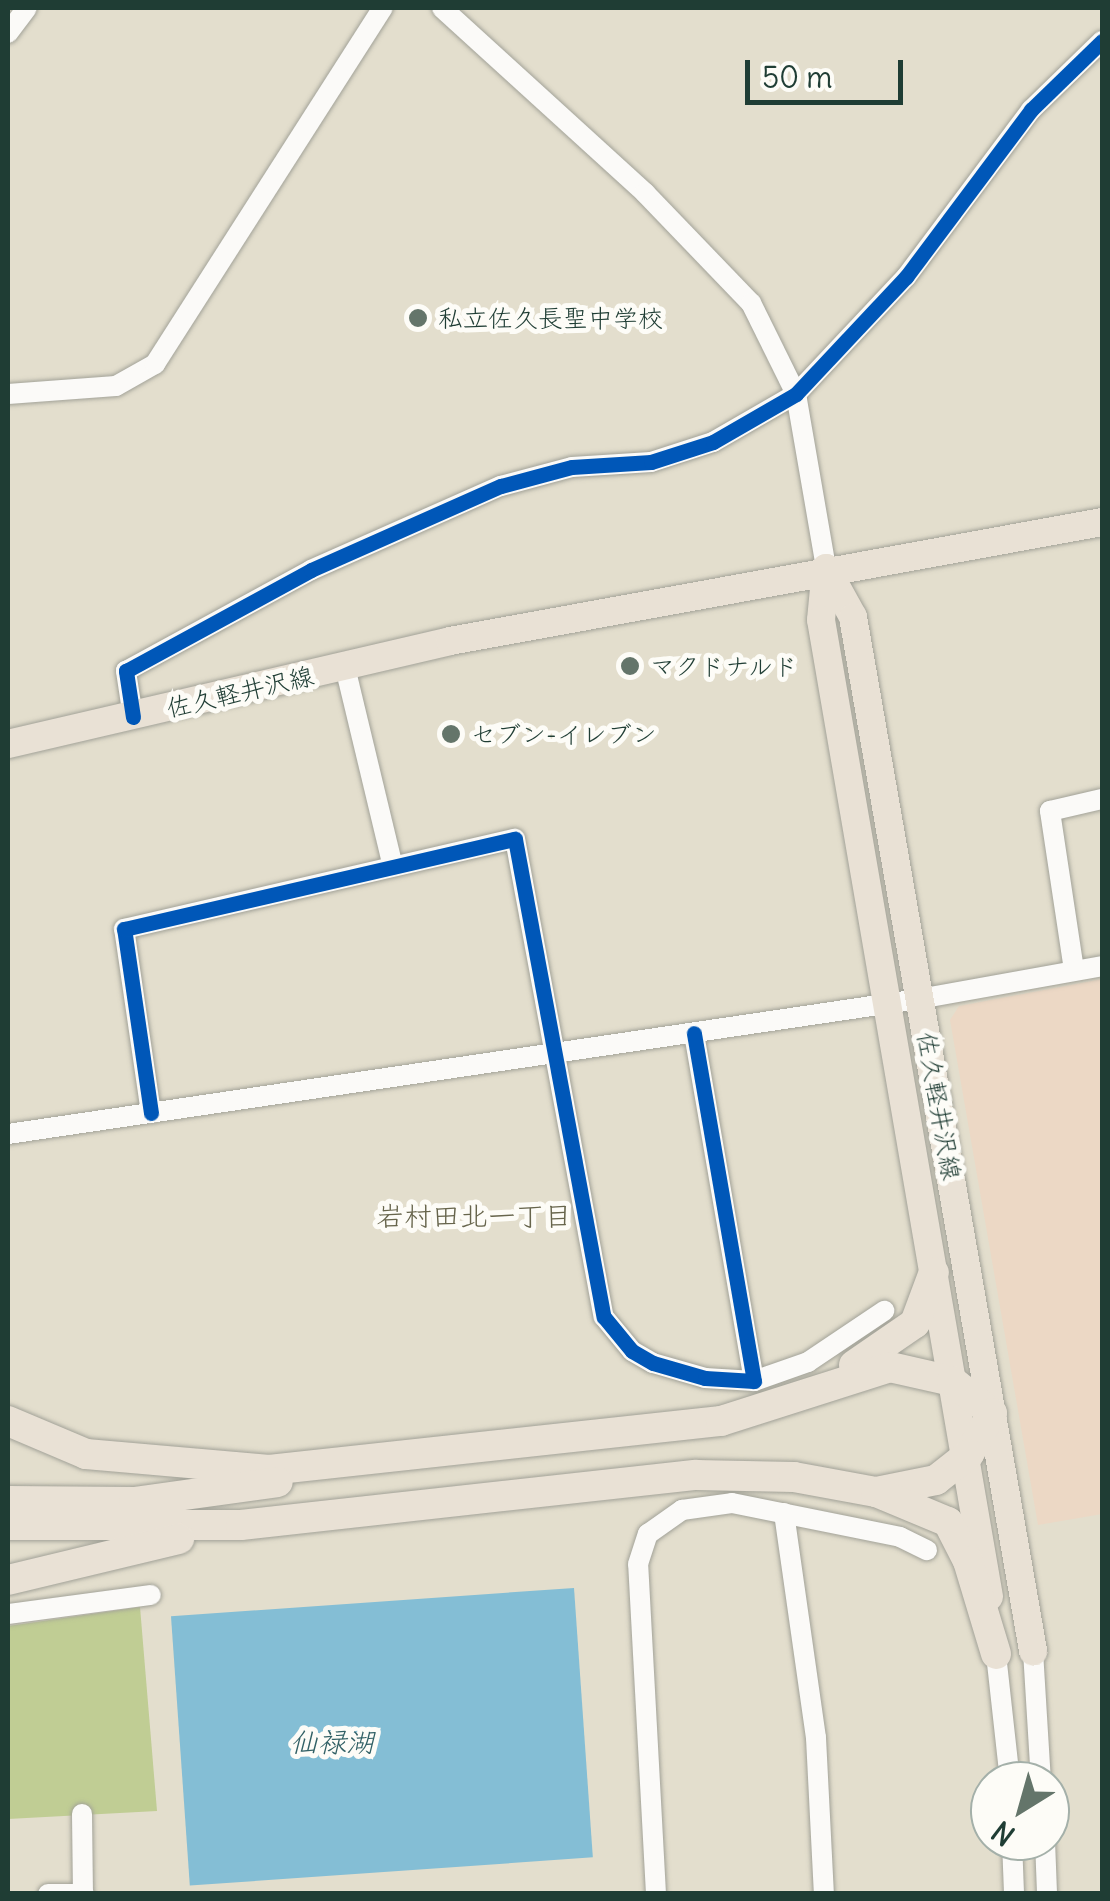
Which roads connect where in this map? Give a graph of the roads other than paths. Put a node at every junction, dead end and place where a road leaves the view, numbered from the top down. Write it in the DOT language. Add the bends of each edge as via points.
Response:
graph roads {
  1 [pos="27,8"];
  2 [pos="383,8"];
  3 [pos="442,8"];
  4 [pos="8,33"];
  5 [pos="1102,41"];
  6 [pos="8,394"];
  7 [pos="796,394"];
  8 [pos="1102,522"];
  9 [pos="826,568"];
  10 [pos="345,668"];
  11 [pos="132,717"];
  12 [pos="8,744"];
  13 [pos="1102,799"];
  14 [pos="392,863"];
  15 [pos="1102,966"];
  16 [pos="1074,970"];
  17 [pos="920,1000"];
  18 [pos="886,1004"];
  19 [pos="694,1033"];
  20 [pos="555,1054"];
  21 [pos="151,1113"];
  22 [pos="8,1134"];
  23 [pos="934,1272"];
  24 [pos="884,1311"];
  25 [pos="754,1381"];
  26 [pos="952,1382"];
  27 [pos="782,1405"];
  28 [pos="992,1413"];
  29 [pos="8,1421"];
  30 [pos="969,1454"];
  31 [pos="364,1464"];
  32 [pos="876,1492"];
  33 [pos="8,1500"];
  34 [pos="784,1513"];
  35 [pos="8,1525"];
  36 [pos="241,1525"];
  37 [pos="927,1550"];
  38 [pos="8,1580"];
  39 [pos="150,1595"];
  40 [pos="8,1614"];
  41 [pos="1032,1651"];
  42 [pos="996,1654"];
  43 [pos="1008,1761"];
  44 [pos="1040,1761"];
  45 [pos="82,1814"];
  46 [pos="1013,1861"];
  47 [pos="1046,1861"];
  48 [pos="83,1892"];
  49 [pos="48,1894"];
  50 [pos="656,1894"];
  51 [pos="824,1894"];
  52 [pos="1014,1894"];
  53 [pos="1047,1894"];
  1 -- 4 [label="street"];
  2 -- 6 [label="street" via="155,364 116,386"];
  3 -- 7 [label="street" via="734,282 768,328"];
  5 -- 7 [label="street" via="1031,110 906,277"];
  7 -- 9 [label="street"];
  7 -- 11 [label="street" via="713,442 651,462 572,467 502,486 328,562 126,671"];
  8 -- 9 [label="main road, 佐久軽井沢線"];
  9 -- 10 [label="main road, 佐久軽井沢線"];
  9 -- 17 [label="main road, 佐久軽井沢線" via="853,617"];
  9 -- 18 [label="main road, 佐久軽井沢線" via="820,620"];
  10 -- 11 [label="main road, 佐久軽井沢線"];
  10 -- 14 [label="street"];
  11 -- 12 [label="main road, 佐久軽井沢線"];
  13 -- 16 [label="street" via="1050,812"];
  14 -- 20 [label="street" via="515,839"];
  14 -- 21 [label="street" via="124,929"];
  15 -- 16 [label="street"];
  16 -- 17 [label="street"];
  17 -- 18 [label="street"];
  17 -- 28 [label="main road, 佐久軽井沢線"];
  18 -- 19 [label="street"];
  18 -- 23 [label="main road, 佐久軽井沢線"];
  19 -- 20 [label="street"];
  19 -- 25 [label="street"];
  20 -- 21 [label="street"];
  20 -- 25 [label="street" via="612,1331 653,1363 705,1378"];
  21 -- 22 [label="street"];
  23 -- 26 [label="main road, 佐久軽井沢線"];
  23 -- 27 [label="highway" via="923,1309 904,1334"];
  24 -- 25 [label="street" via="808,1362"];
  26 -- 27 [label="highway" via="918,1368 890,1367"];
  26 -- 28 [label="highway"];
  26 -- 30 [label="main road, 佐久軽井沢線"];
  27 -- 31 [label="highway" via="721,1421"];
  28 -- 30 [label="highway"];
  28 -- 41 [label="main road, 佐久軽井沢線"];
  29 -- 31 [label="highway" via="69,1449 140,1462 268,1470"];
  30 -- 32 [label="highway" via="920,1488"];
  30 -- 42 [label="main road, 佐久軽井沢線"];
  31 -- 33 [label="highway" via="182,1498"];
  32 -- 36 [label="highway" via="728,1472"];
  32 -- 42 [label="highway" via="920,1505 956,1531"];
  34 -- 37 [label="street" via="900,1536"];
  34 -- 50 [label="street" via="706,1503 662,1520 639,1549"];
  34 -- 51 [label="street" via="816,1738"];
  35 -- 36 [label="highway"];
  36 -- 38 [label="highway"];
  39 -- 40 [label="street"];
  41 -- 44 [label="street"];
  42 -- 43 [label="street"];
  45 -- 48 [label="street"];
  46 -- 52 [label="street"];
  47 -- 53 [label="street"];
  48 -- 49 [label="street"];
}
